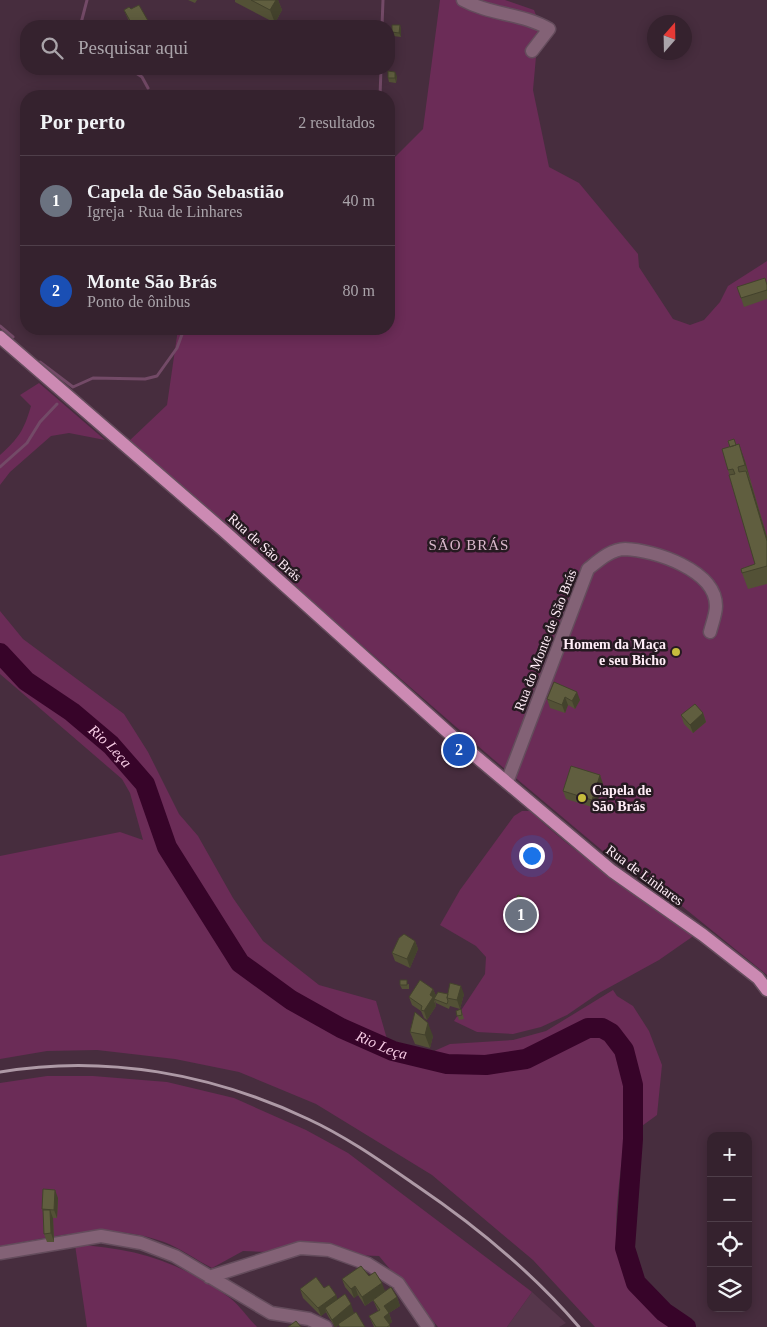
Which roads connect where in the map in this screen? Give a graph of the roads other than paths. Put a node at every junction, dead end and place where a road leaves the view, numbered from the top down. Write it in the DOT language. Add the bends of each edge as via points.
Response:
graph roads {
  1 [pos="463,0"];
  2 [pos="532,51"];
  3 [pos="0,337"];
  4 [pos="710,632"];
  5 [pos="507,782"];
  6 [pos="767,990"];
  7 [pos="0,1253"];
  8 [pos="209,1277"];
  9 [pos="326,1327"];
  10 [pos="428,1327"];
  1 -- 2 [label="street" via="500,14 535,21 549,29"];
  3 -- 5 [label="main road, Rua de São Brás"];
  4 -- 5 [label="street, Rua do Monte de São Brás" via="716,605 710,585 696,572 671,560 623,549 604,556 588,569"];
  5 -- 6 [label="main road, Rua de Linhares" via="612,872 704,935 758,978"];
  7 -- 8 [label="street" via="101,1236 149,1246 175,1256"];
  8 -- 9 [label="street" via="271,1313 309,1319"];
  8 -- 10 [label="street" via="300,1248 328,1250 368,1264 398,1283"];
}
